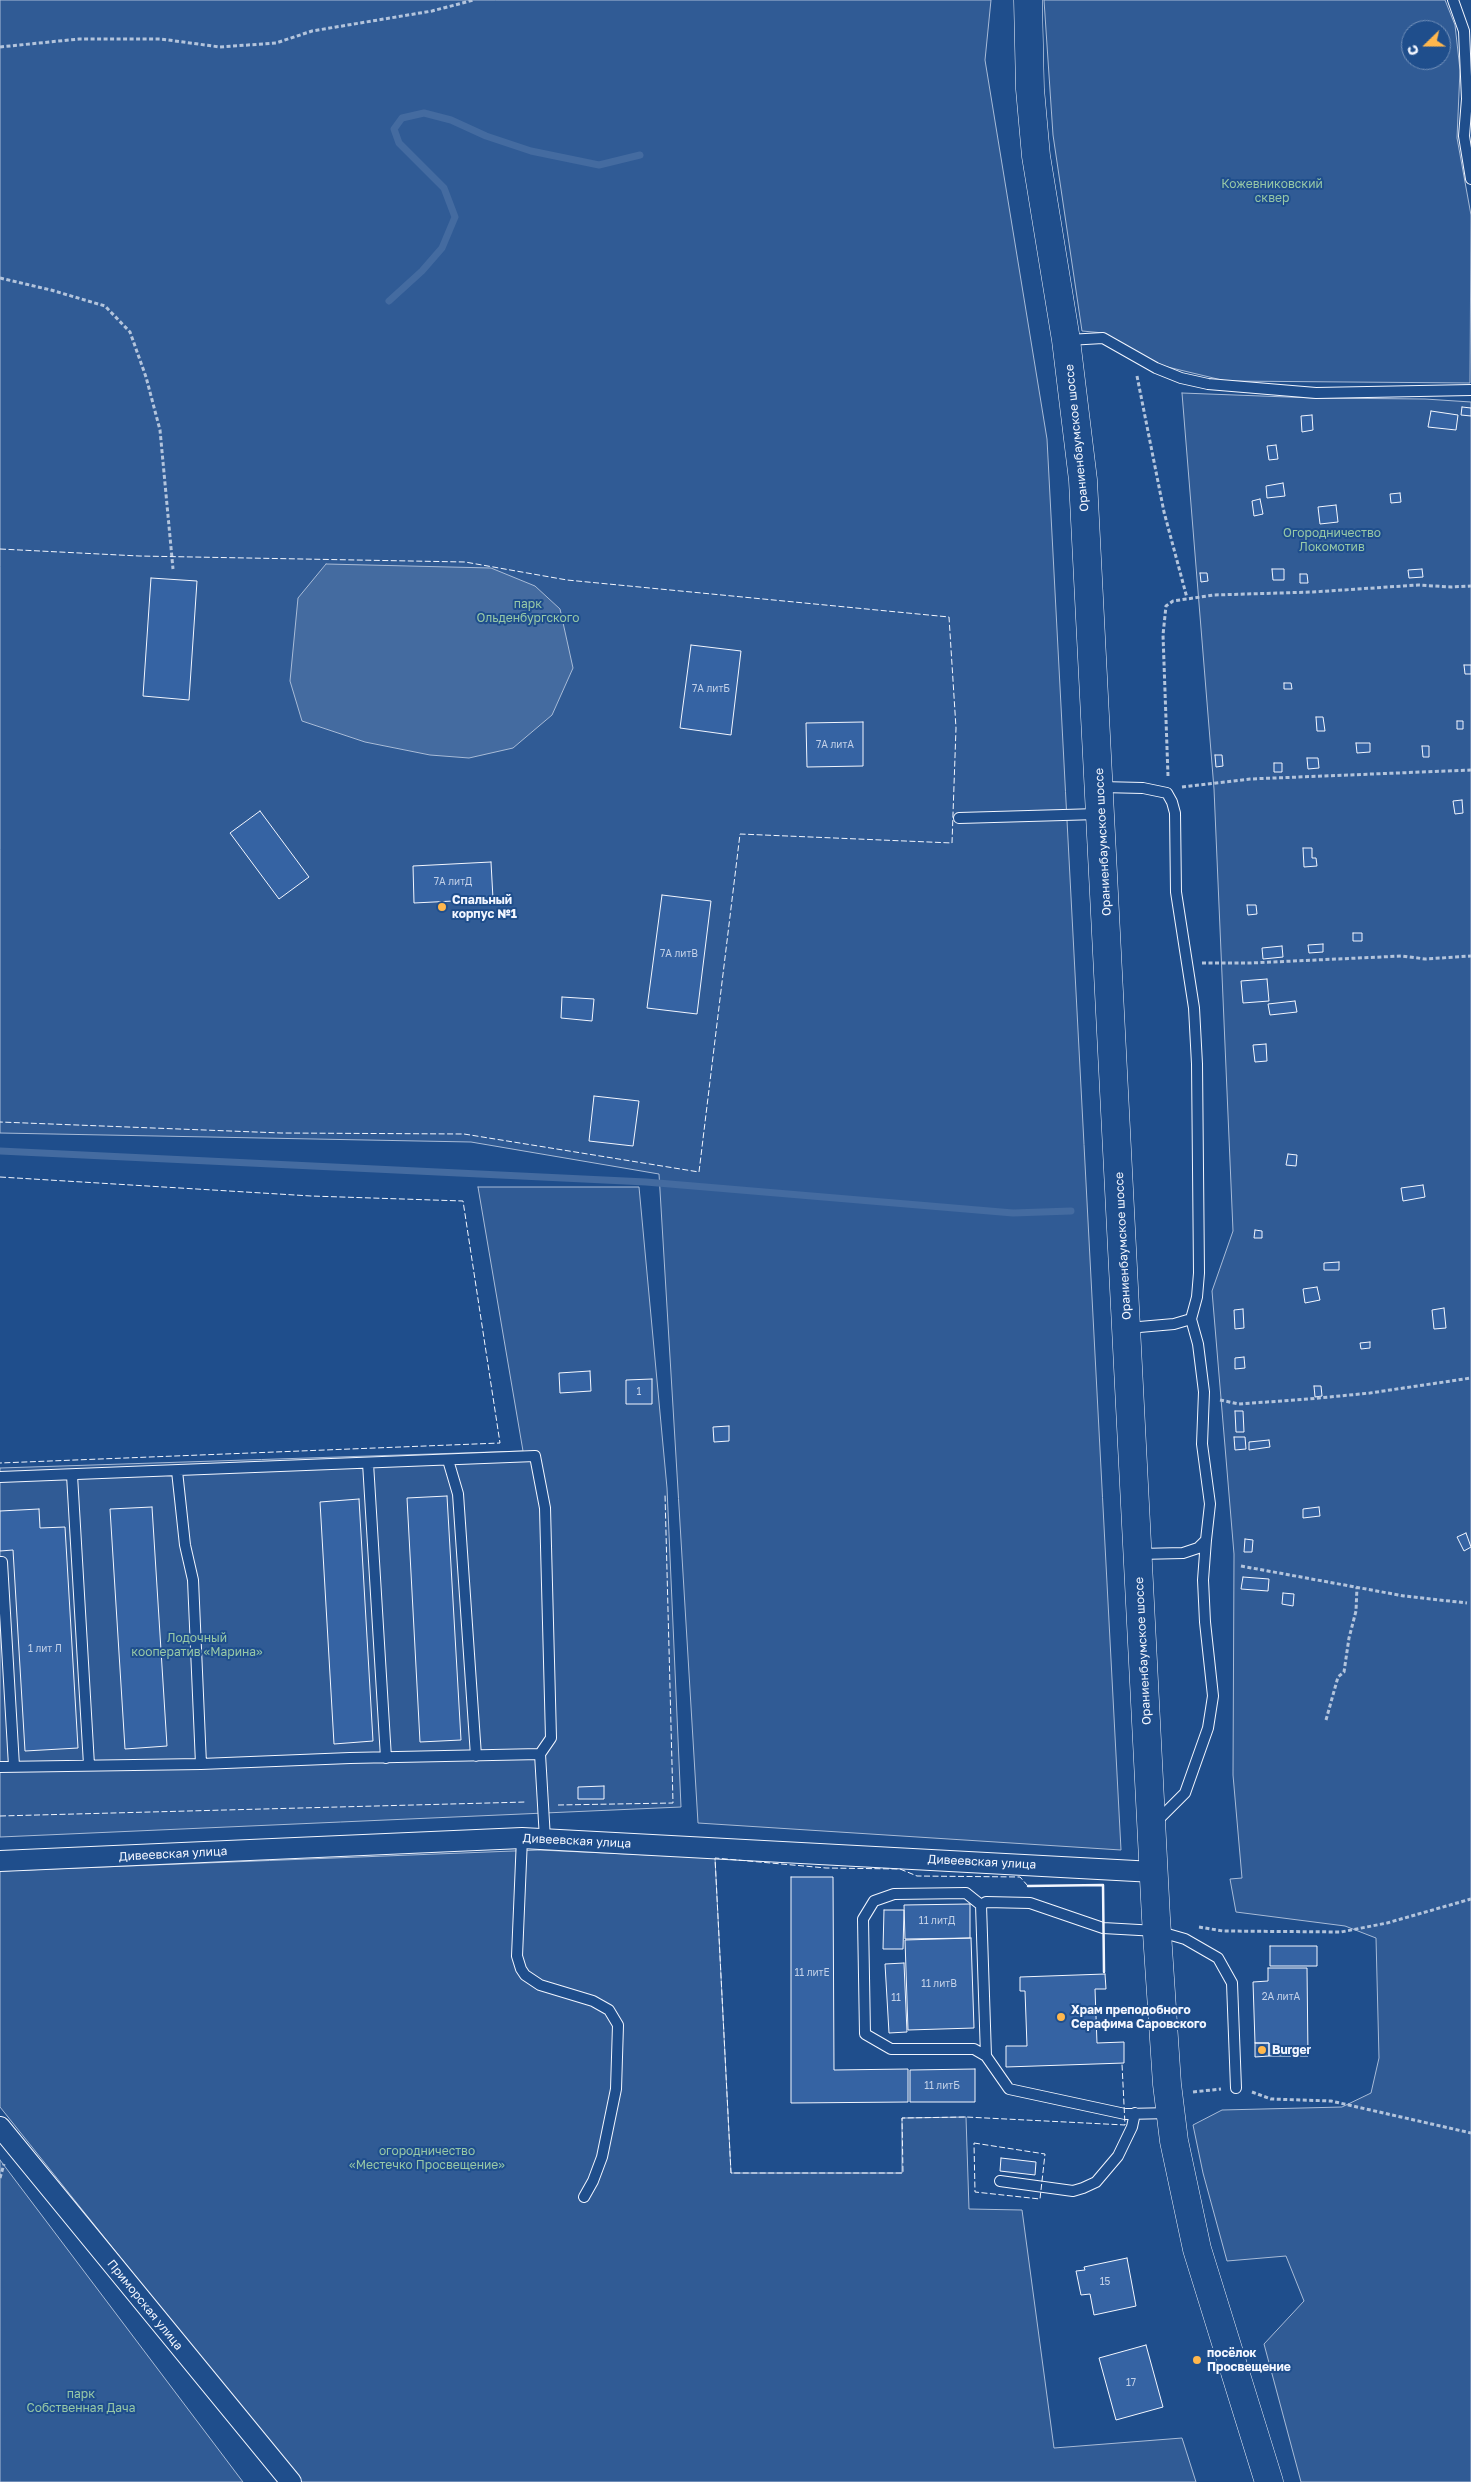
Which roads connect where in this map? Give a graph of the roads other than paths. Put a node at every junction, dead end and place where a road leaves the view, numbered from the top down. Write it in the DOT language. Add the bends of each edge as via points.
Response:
graph roads {
  1 [pos="1028,0"];
  2 [pos="1453,0"];
  3 [pos="1471,179"];
  4 [pos="1066,340"];
  5 [pos="1471,390"];
  6 [pos="1100,787"];
  7 [pos="1101,814"];
  8 [pos="959,818"];
  9 [pos="1191,1319"];
  10 [pos="1127,1328"];
  11 [pos="448,1460"];
  12 [pos="368,1463"];
  13 [pos="177,1471"];
  14 [pos="72,1475"];
  15 [pos="0,1478"];
  16 [pos="1206,1540"];
  17 [pos="1138,1554"];
  18 [pos="0,1562"];
  19 [pos="540,1754"];
  20 [pos="476,1756"];
  21 [pos="386,1758"];
  22 [pos="89,1764"];
  23 [pos="202,1764"];
  24 [pos="14,1766"];
  25 [pos="0,1767"];
  26 [pos="1152,1826"];
  27 [pos="522,1838"];
  28 [pos="545,1840"];
  29 [pos="0,1861"];
  30 [pos="1154,1872"];
  31 [pos="981,1905"];
  32 [pos="1157,1931"];
  33 [pos="986,2056"];
  34 [pos="1236,2088"];
  35 [pos="1171,2113"];
  36 [pos="1135,2114"];
  37 [pos="0,2127"];
  38 [pos="1000,2181"];
  39 [pos="584,2197"];
  40 [pos="291,2482"];
  41 [pos="1269,2482"];
  1 -- 4 [label="main road, Ораниенбаумское шоссе" via="1030,89 1036,156"];
  2 -- 3 [label="lane" via="1464,32 1467,99 1464,136"];
  4 -- 5 [label="lane" via="1103,338 1156,368 1208,384 1316,393"];
  4 -- 6 [label="main road, Ораниенбаумское шоссе" via="1083,480"];
  6 -- 7 [label="main road, Ораниенбаумское шоссе"];
  6 -- 9 [label="lane" via="1124,786 1167,793 1174,813 1176,892 1194,1008 1199,1154 1199,1273"];
  7 -- 8 [label="lane"];
  7 -- 10 [label="main road, Ораниенбаумское шоссе"];
  9 -- 10 [label="lane" via="1174,1324"];
  9 -- 16 [label="lane" via="1198,1344 1204,1392 1202,1444 1210,1504"];
  10 -- 17 [label="main road, Ораниенбаумское шоссе"];
  11 -- 12 [label="lane"];
  11 -- 19 [label="lane" via="535,1456 545,1508 551,1738"];
  11 -- 20 [label="lane" via="458,1494"];
  12 -- 13 [label="lane"];
  12 -- 21 [label="lane"];
  13 -- 14 [label="lane"];
  13 -- 23 [label="lane" via="184,1545 193,1580"];
  14 -- 15 [label="lane"];
  14 -- 22 [label="lane"];
  16 -- 17 [label="lane" via="1198,1548 1183,1553"];
  16 -- 26 [label="lane" via="1203,1580 1213,1696 1208,1728 1185,1793"];
  17 -- 26 [label="main road, Ораниенбаумское шоссе"];
  18 -- 24 [label="lane"];
  19 -- 20 [label="lane"];
  19 -- 28 [label="lane"];
  20 -- 21 [label="lane"];
  21 -- 23 [label="lane"];
  22 -- 23 [label="lane"];
  22 -- 24 [label="lane"];
  24 -- 25 [label="lane"];
  26 -- 30 [label="main road, Ораниенбаумское шоссе"];
  27 -- 28 [label="street, Дивеевская улица"];
  27 -- 29 [label="street, Дивеевская улица"];
  27 -- 39 [label="lane" via="517,1956 521,1969 540,1986 593,2001 609,2010 618,2025 616,2089 602,2157"];
  28 -- 30 [label="street, Дивеевская улица"];
  30 -- 32 [label="main road, Ораниенбаумское шоссе"];
  31 -- 32 [label="lane" via="986,1902 1030,1903 1104,1928"];
  31 -- 33 [label="lane"];
  31 -- 33 [label="lane" via="966,1893 894,1894 874,1902 863,1918 865,2034 891,2049 974,2049"];
  32 -- 34 [label="lane" via="1185,1939 1218,1958 1232,1983"];
  32 -- 35 [label="main road, Ораниенбаумское шоссе"];
  33 -- 36 [label="lane" via="1009,2089"];
  35 -- 36 [label="lane"];
  35 -- 41 [label="main road, Ораниенбаумское шоссе" via="1184,2196 1197,2249"];
  36 -- 38 [label="lane" via="1118,2156 1096,2182 1073,2191"];
  37 -- 40 [label="street, Приморская улица"];
}
